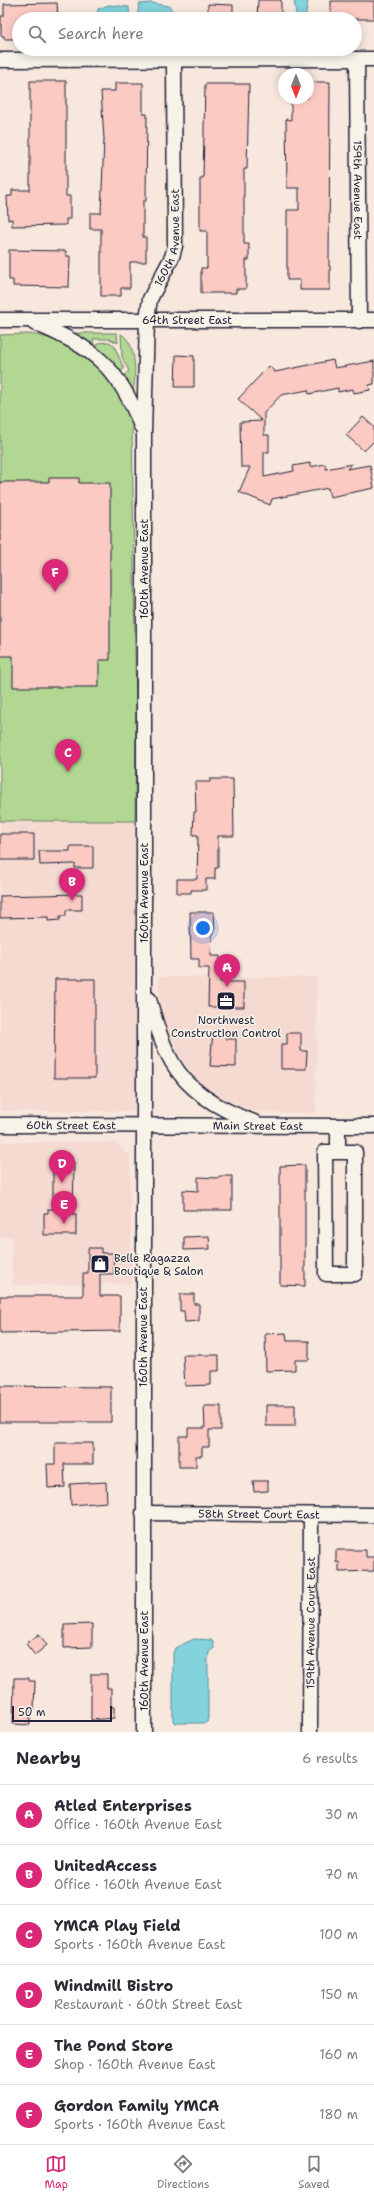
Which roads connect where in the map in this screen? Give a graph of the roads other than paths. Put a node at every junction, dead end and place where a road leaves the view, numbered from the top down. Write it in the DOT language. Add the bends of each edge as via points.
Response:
graph roads {
  1 [pos="357,59"];
  2 [pos="374,59"];
  3 [pos="0,60"];
  4 [pos="174,60"];
  5 [pos="147,319"];
  6 [pos="0,320"];
  7 [pos="26,320"];
  8 [pos="359,320"];
  9 [pos="374,320"];
  10 [pos="144,433"];
  11 [pos="144,983"];
  12 [pos="0,1125"];
  13 [pos="143,1125"];
  14 [pos="264,1126"];
  15 [pos="338,1126"];
  16 [pos="374,1126"];
  17 [pos="338,1152"];
  18 [pos="143,1512"];
  19 [pos="311,1515"];
  20 [pos="374,1515"];
  21 [pos="144,1732"];
  22 [pos="310,1732"];
  1 -- 2 [label="street"];
  1 -- 4 [label="street"];
  1 -- 8 [label="street, 159th Avenue East"];
  3 -- 4 [label="street"];
  4 -- 5 [label="street, 160th Avenue East" via="175,246 150,299"];
  5 -- 7 [label="street, 64th Street East"];
  5 -- 8 [label="street, 64th Street East"];
  5 -- 10 [label="street, 160th Avenue East"];
  6 -- 7 [label="street, 64th Street East"];
  7 -- 10 [label="street" via="63,334 93,354 120,384 133,405"];
  8 -- 9 [label="street, 64th Street East"];
  10 -- 11 [label="street, 160th Avenue East"];
  11 -- 13 [label="street, 160th Avenue East"];
  11 -- 14 [label="street" via="160,1035 172,1062 185,1078 215,1104"];
  12 -- 13 [label="street, 60th Street East"];
  13 -- 14 [label="street, Main Street East"];
  13 -- 18 [label="street, 160th Avenue East"];
  14 -- 15 [label="street, Main Street East"];
  15 -- 16 [label="street, Main Street East"];
  15 -- 17 [label="street"];
  17 -- 17 [label="street" via="325,1152 326,1274 355,1274 355,1152"];
  18 -- 19 [label="street, 58th Street Court East"];
  18 -- 21 [label="street, 160th Avenue East"];
  19 -- 20 [label="street, 58th Street Court East"];
  19 -- 22 [label="street, 159th Avenue Court East"];
}
